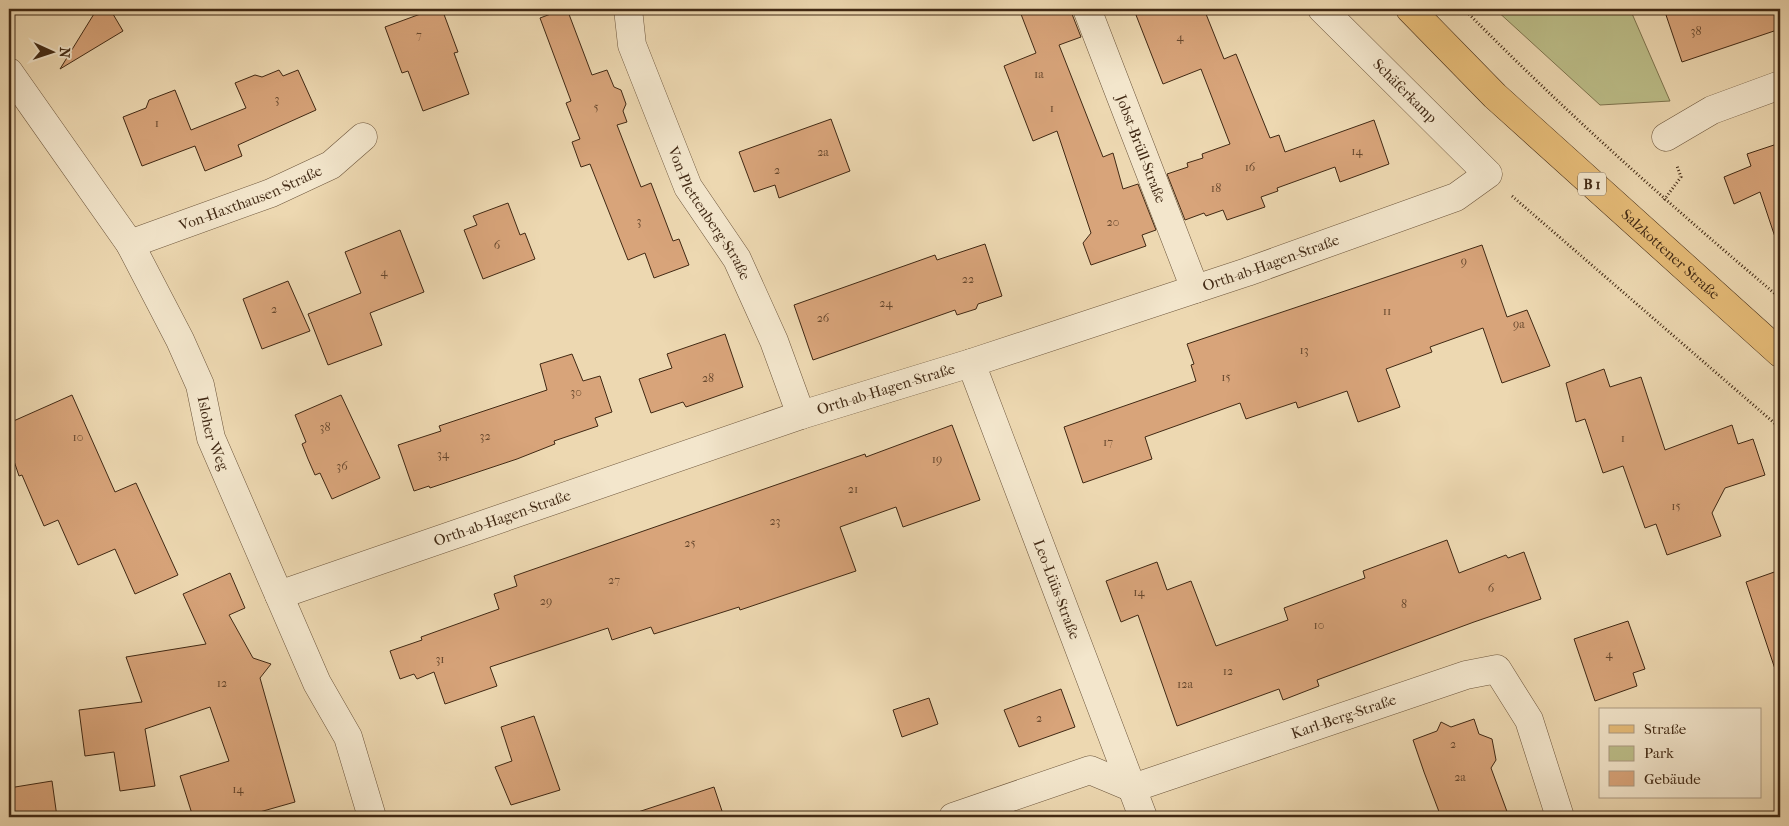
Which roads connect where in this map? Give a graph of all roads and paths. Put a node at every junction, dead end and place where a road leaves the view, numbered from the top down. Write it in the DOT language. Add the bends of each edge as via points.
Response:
graph roads {
  1 [pos="628,9"];
  2 [pos="1088,9"];
  3 [pos="1322,9"];
  4 [pos="1410,9"];
  5 [pos="1464,9"];
  6 [pos="9,72"];
  7 [pos="1780,85"];
  8 [pos="363,137"];
  9 [pos="1666,138"];
  10 [pos="1488,174"];
  11 [pos="130,244"];
  12 [pos="1195,289"];
  13 [pos="1780,298"];
  14 [pos="1780,353"];
  15 [pos="971,363"];
  16 [pos="801,415"];
  17 [pos="1780,428"];
  18 [pos="279,595"];
  19 [pos="1133,788"];
  20 [pos="372,817"];
  21 [pos="953,817"];
  22 [pos="1143,817"];
  23 [pos="1560,817"];
  1 -- 16 [label="street, Von-Plettenberg-Straße" via="632,45 688,186 738,259 774,340"];
  2 -- 12 [label="street, Jobst-Brüll-Straße"];
  3 -- 10 [label="street, Schäferkamp"];
  4 -- 14 [label="main road, Salzkottener Straße / B 1" via="1495,96"];
  5 -- 13 [label="path" via="1664,200"];
  6 -- 11 [label="street, Isloher Weg"];
  7 -- 9 [label="street" via="1712,110"];
  8 -- 11 [label="street, Von-Haxthausen-Straße" via="331,165 279,189"];
  10 -- 12 [label="street, Orth-ab-Hagen-Straße" via="1456,197"];
  10 -- 17 [label="path"];
  11 -- 18 [label="street, Isloher Weg" via="196,376 211,438"];
  12 -- 15 [label="street, Orth-ab-Hagen-Straße"];
  15 -- 16 [label="street, Orth-ab-Hagen-Straße"];
  15 -- 19 [label="street, Leo-Lüüs-Straße"];
  16 -- 18 [label="street, Orth-ab-Hagen-Straße"];
  18 -- 20 [label="street, Isloher Weg" via="317,683 348,737"];
  19 -- 21 [label="street" via="1090,770"];
  19 -- 22 [label="street, Leo-Lüüs-Straße"];
  19 -- 23 [label="street, Karl-Berg-Straße" via="1466,675 1497,669 1529,720"];
}
